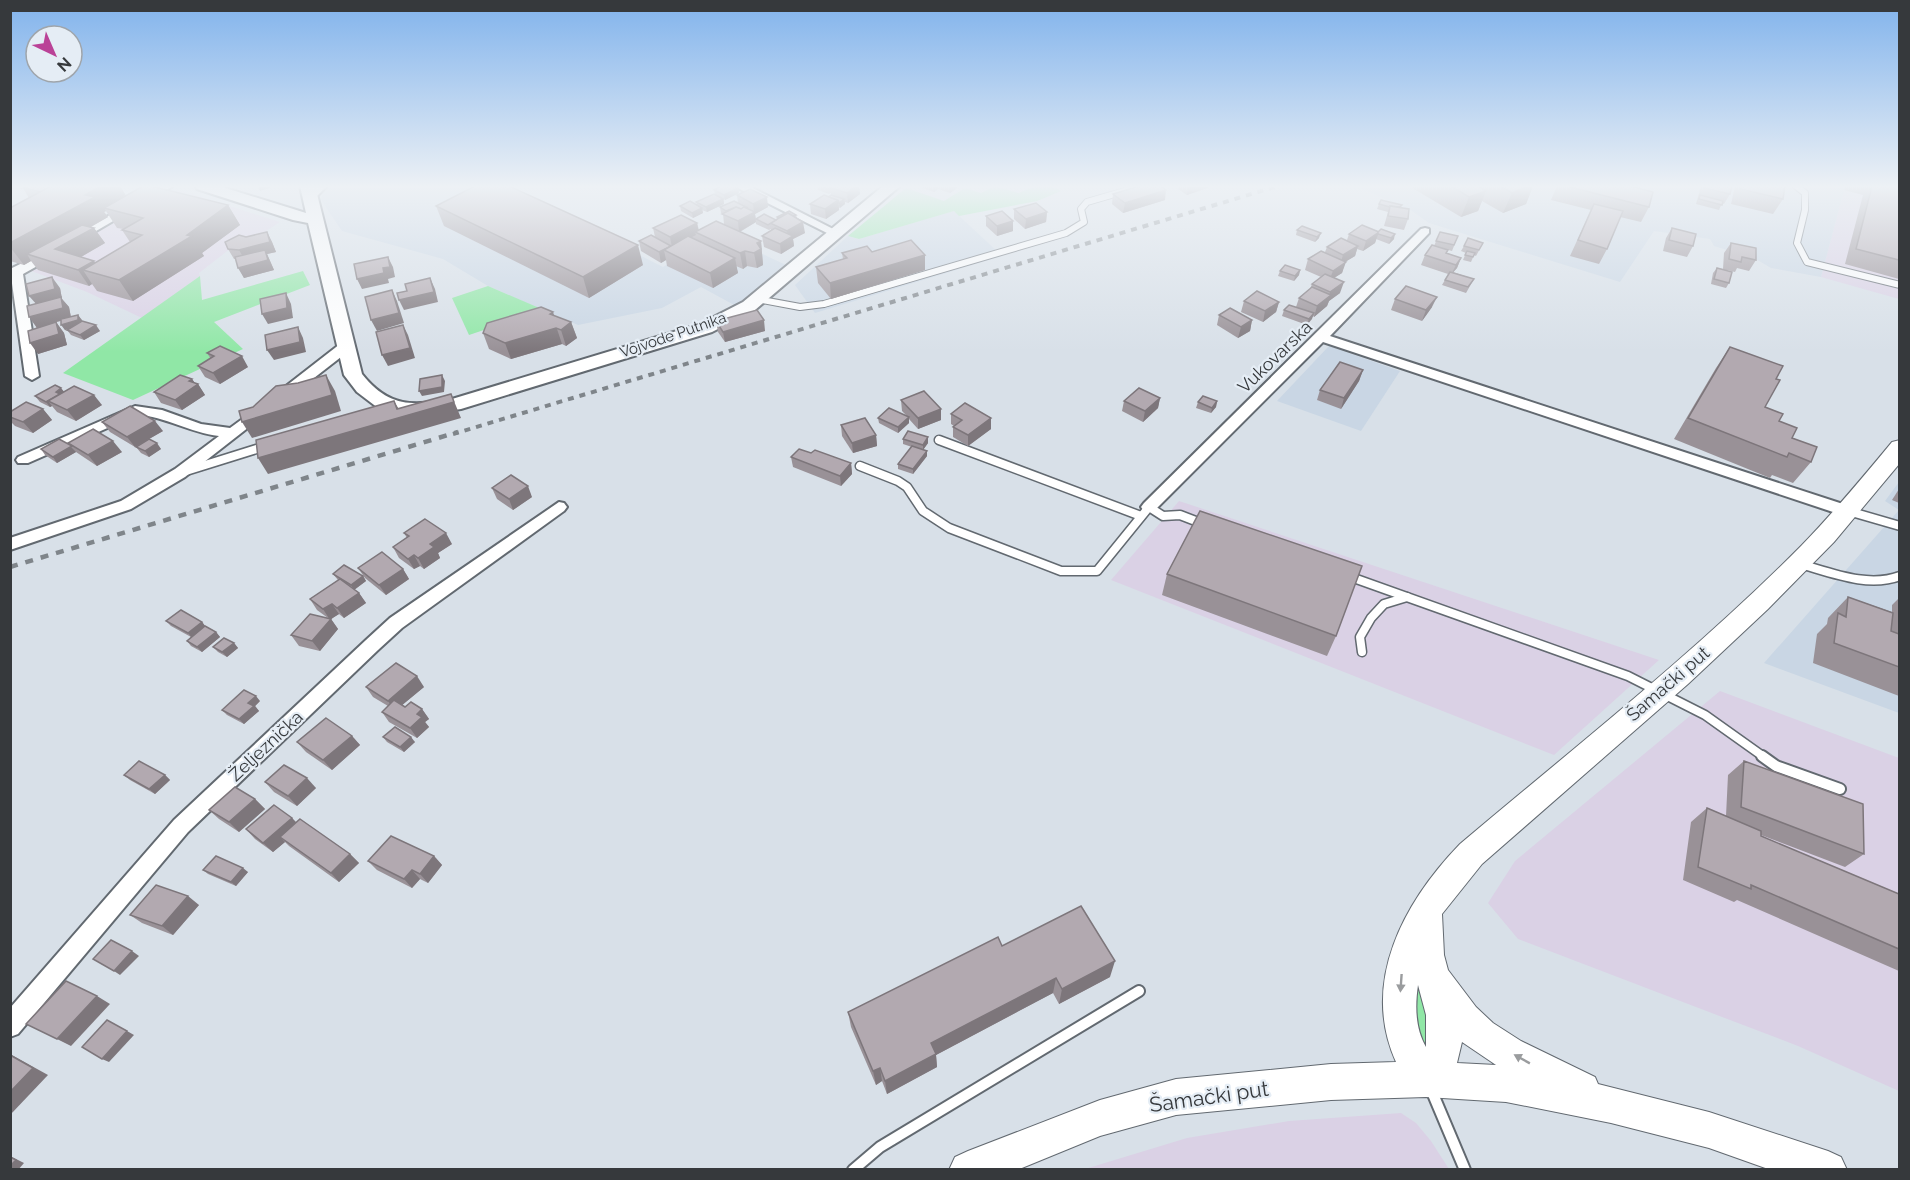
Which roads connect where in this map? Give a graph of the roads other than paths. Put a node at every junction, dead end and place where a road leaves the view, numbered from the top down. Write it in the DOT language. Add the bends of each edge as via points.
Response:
graph roads {
  1 [pos="70,241"];
  2 [pos="319,241"];
  3 [pos="825,241"];
  4 [pos="1039,241"];
  5 [pos="1415,241"];
  6 [pos="1797,241"];
  7 [pos="12,274"];
  8 [pos="1899,285"];
  9 [pos="757,299"];
  10 [pos="1321,337"];
  11 [pos="345,347"];
  12 [pos="32,376"];
  13 [pos="234,433"];
  14 [pos="939,440"];
  15 [pos="280,442"];
  16 [pos="1899,447"];
  17 [pos="23,460"];
  18 [pos="860,466"];
  19 [pos="180,473"];
  20 [pos="559,507"];
  21 [pos="1145,511"];
  22 [pos="1847,511"];
  23 [pos="1899,514"];
  24 [pos="1896,525"];
  25 [pos="1212,527"];
  26 [pos="10,544"];
  27 [pos="1799,563"];
  28 [pos="1342,574"];
  29 [pos="1899,576"];
  30 [pos="1407,597"];
  31 [pos="1362,652"];
  32 [pos="1660,691"];
  33 [pos="1840,789"];
  34 [pos="1426,909"];
  35 [pos="1433,978"];
  36 [pos="1139,991"];
  37 [pos="10,1026"];
  38 [pos="1426,1079"];
  39 [pos="1611,1105"];
  40 [pos="1821,1167"];
  41 [pos="853,1170"];
  42 [pos="968,1170"];
  43 [pos="1465,1170"];
  1 -- 7 [label="street"];
  2 -- 11 [label="street, Vojvode Putnika"];
  3 -- 9 [label="street, Vojvode Putnika"];
  4 -- 9 [label="lane" via="835,301 800,307"];
  5 -- 10 [label="street, Vukovarska"];
  6 -- 8 [label="lane" via="1806,262"];
  7 -- 12 [label="street"];
  9 -- 11 [label="street, Vojvode Putnika" via="706,328 432,409 386,408 376,401 353,375"];
  10 -- 21 [label="street, Vukovarska"];
  10 -- 22 [label="street"];
  11 -- 13 [label="street"];
  13 -- 17 [label="street" via="190,426 146,410 135,410"];
  13 -- 19 [label="street"];
  14 -- 21 [label="lane"];
  15 -- 19 [label="lane"];
  16 -- 22 [label="main road, Šamački put"];
  18 -- 21 [label="lane" via="907,487 922,511 949,528 1061,571 1097,571"];
  19 -- 26 [label="street" via="126,505"];
  20 -- 37 [label="street, Željeznička" via="372,645 181,826"];
  21 -- 25 [label="lane" via="1180,515"];
  22 -- 24 [label="lane"];
  22 -- 27 [label="main road, Šamački put"];
  23 -- 24 [label="lane"];
  27 -- 29 [label="lane" via="1867,580"];
  27 -- 32 [label="main road, Šamački put"];
  28 -- 30 [label="lane"];
  30 -- 31 [label="lane" via="1384,604 1371,618 1360,637"];
  30 -- 32 [label="lane"];
  32 -- 33 [label="lane" via="1705,715 1776,766"];
  32 -- 34 [label="main road, Šamački put" via="1471,854"];
  34 -- 35 [label="main road" via="1427,955"];
  34 -- 38 [label="main road, Šamački put, one-way" via="1410,939 1402,967 1400,1023 1407,1047"];
  35 -- 38 [label="main road" via="1446,1038 1444,1051"];
  39 -- 35 [label="main road, one-way" via="1486,1039 1451,1006"];
  36 -- 41 [label="lane" via="880,1147"];
  38 -- 39 [label="main road" via="1506,1084"];
  38 -- 42 [label="main road, Šamački put" via="1331,1082 1176,1097 1100,1118"];
  38 -- 43 [label="lane"];
  39 -- 40 [label="main road" via="1709,1130"];
}
